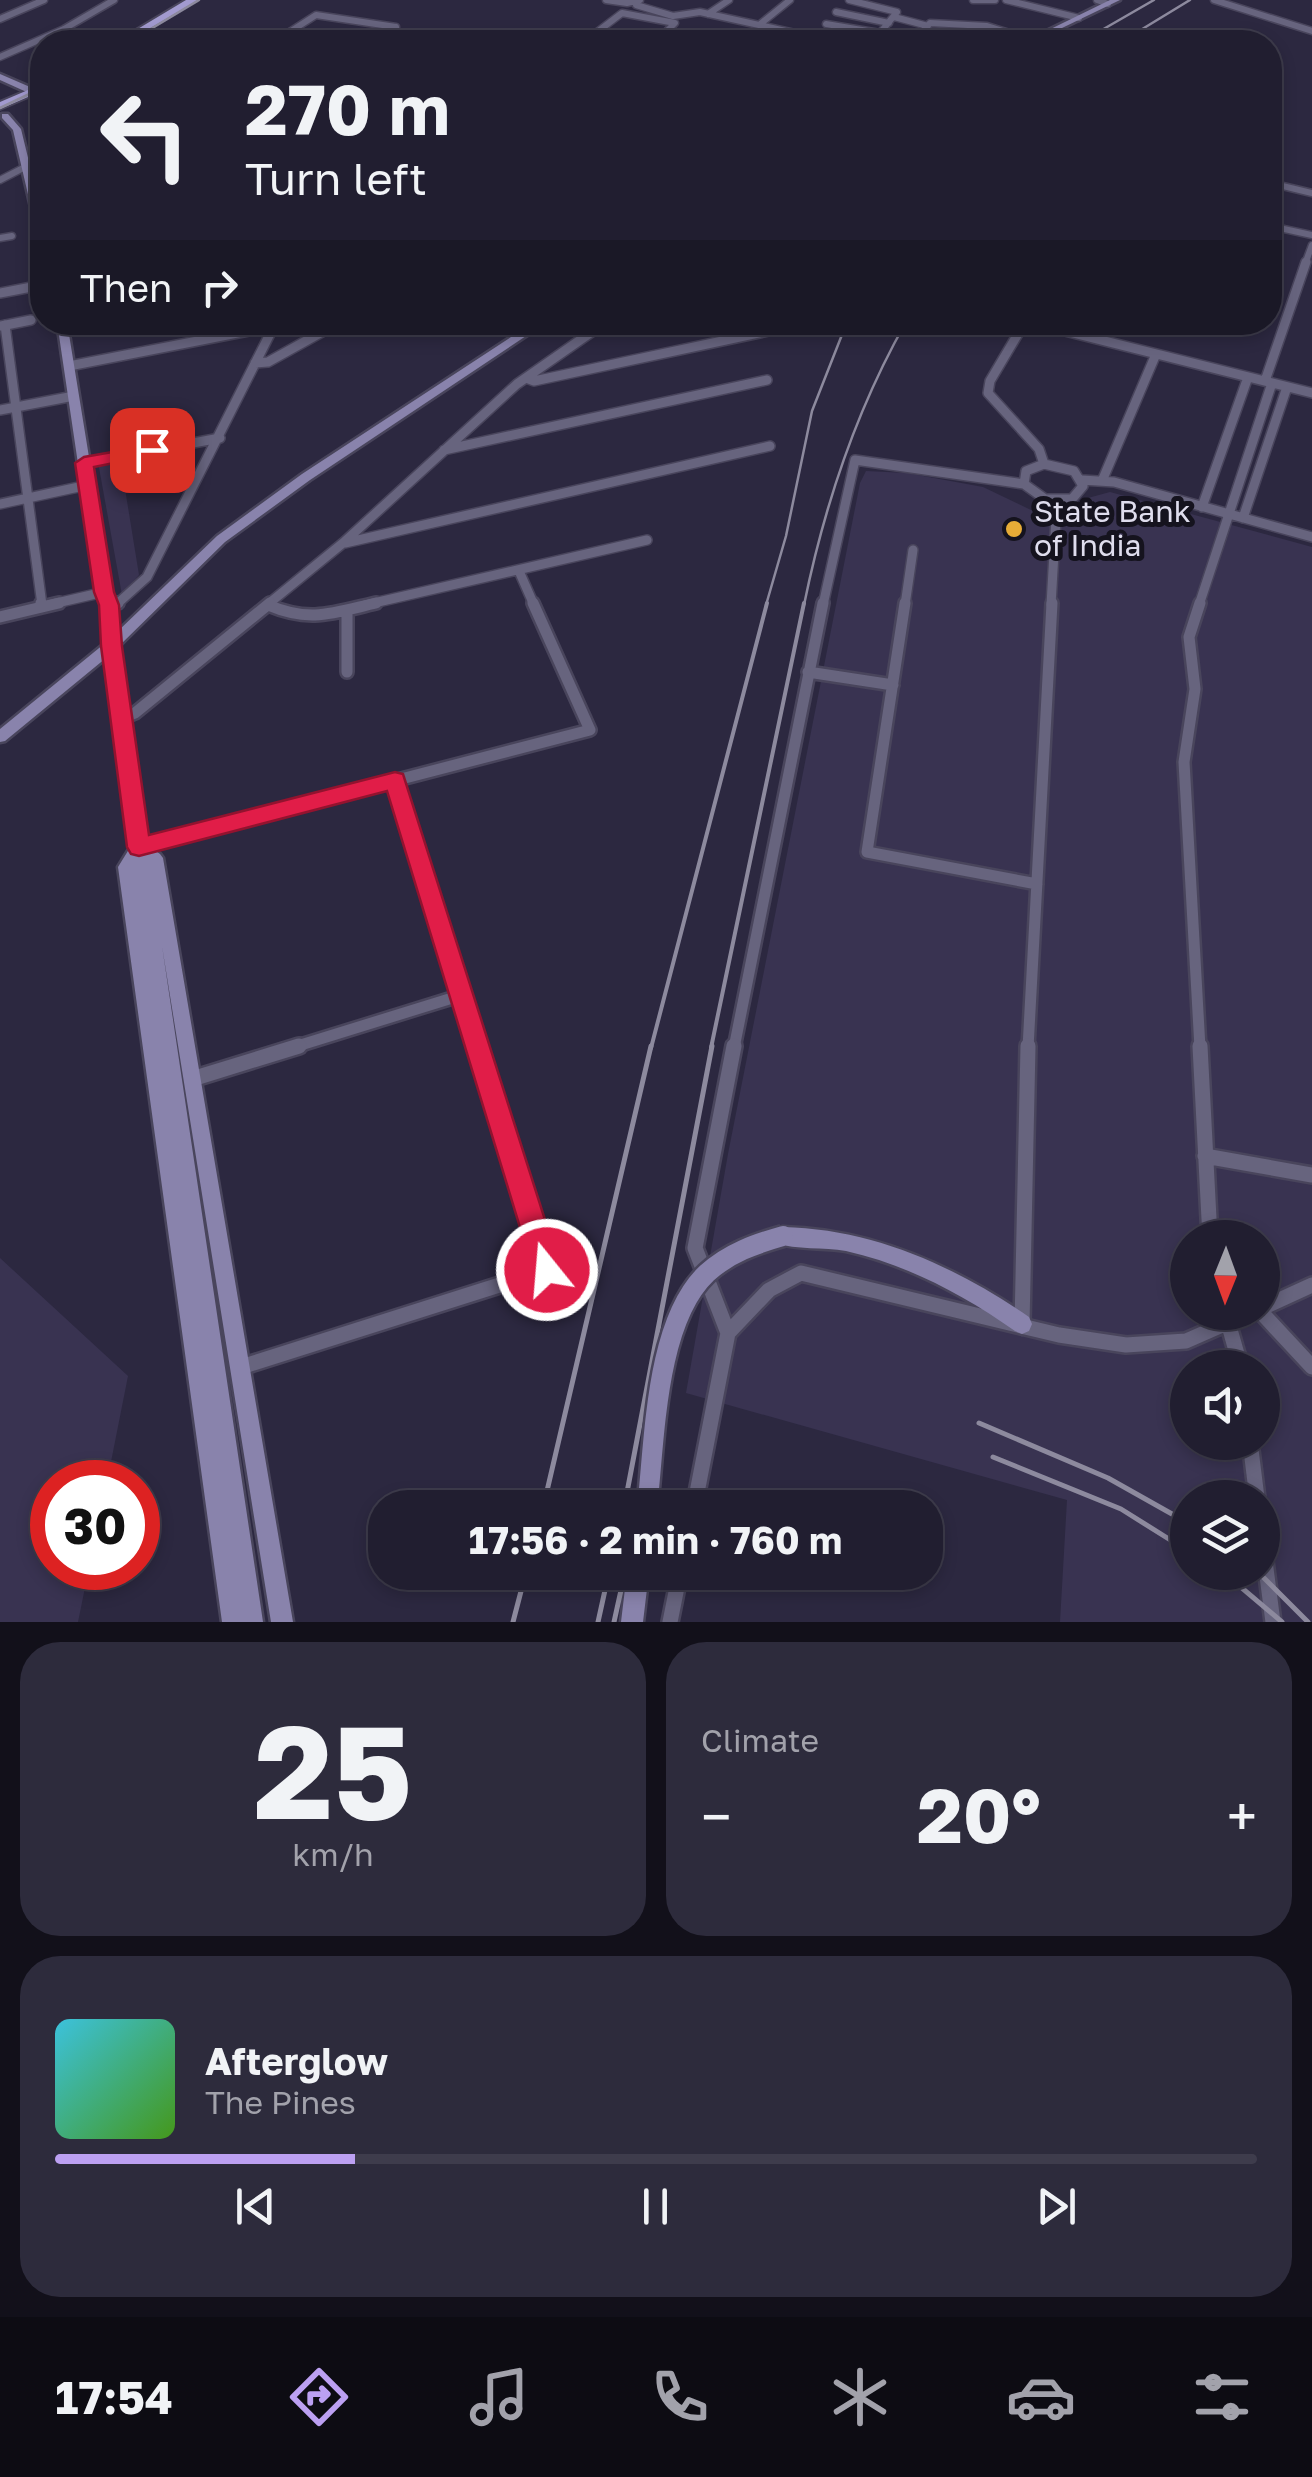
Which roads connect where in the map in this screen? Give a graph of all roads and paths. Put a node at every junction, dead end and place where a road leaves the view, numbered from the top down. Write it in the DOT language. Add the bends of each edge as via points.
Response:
graph roads {
  1 [pos="44,0"];
  2 [pos="114,0"];
  3 [pos="193,0"];
  4 [pos="202,0"];
  5 [pos="606,0"];
  6 [pos="726,0"];
  7 [pos="790,0"];
  8 [pos="847,0"];
  9 [pos="973,0"];
  10 [pos="995,0"];
  11 [pos="1006,0"];
  12 [pos="1097,0"];
  13 [pos="1214,0"];
  14 [pos="1112,2"];
  15 [pos="1229,2"];
  16 [pos="637,3"];
  17 [pos="836,12"];
  18 [pos="630,13"];
  19 [pos="708,14"];
  20 [pos="1078,18"];
  21 [pos="0,19"];
  22 [pos="891,20"];
  23 [pos="158,24"];
  24 [pos="826,24"];
  25 [pos="760,25"];
  26 [pos="928,26"];
  27 [pos="62,30"];
  28 [pos="146,30"];
  29 [pos="149,30"];
  30 [pos="292,30"];
  31 [pos="391,30"];
  32 [pos="598,30"];
  33 [pos="669,30"];
  34 [pos="782,30"];
  35 [pos="817,30"];
  36 [pos="862,30"];
  37 [pos="883,30"];
  38 [pos="924,30"];
  39 [pos="998,30"];
  40 [pos="1054,30"];
  41 [pos="1312,31"];
  42 [pos="30,44"];
  43 [pos="0,57"];
  44 [pos="0,77"];
  45 [pos="30,88"];
  46 [pos="30,97"];
  47 [pos="2,115"];
  48 [pos="27,166"];
  49 [pos="30,177"];
  50 [pos="0,180"];
  51 [pos="1282,187"];
  52 [pos="1312,193"];
  53 [pos="1282,229"];
  54 [pos="1312,235"];
  55 [pos="12,236"];
  56 [pos="0,238"];
  57 [pos="1312,245"];
  58 [pos="30,288"];
  59 [pos="0,293"];
  60 [pos="30,320"];
  61 [pos="3,325"];
  62 [pos="64,335"];
  63 [pos="221,335"];
  64 [pos="269,335"];
  65 [pos="317,335"];
  66 [pos="519,335"];
  67 [pos="587,335"];
  68 [pos="750,335"];
  69 [pos="1019,335"];
  70 [pos="1079,335"];
  71 [pos="1156,354"];
  72 [pos="254,362"];
  73 [pos="69,366"];
  74 [pos="1248,377"];
  75 [pos="526,378"];
  76 [pos="766,380"];
  77 [pos="1268,382"];
  78 [pos="1287,387"];
  79 [pos="1312,393"];
  80 [pos="74,396"];
  81 [pos="17,407"];
  82 [pos="0,410"];
  83 [pos="220,438"];
  84 [pos="770,446"];
  85 [pos="444,450"];
  86 [pos="84,463"];
  87 [pos="1044,464"];
  88 [pos="1082,480"];
  89 [pos="1102,482"];
  90 [pos="1024,484"];
  91 [pos="88,485"];
  92 [pos="28,498"];
  93 [pos="1057,501"];
  94 [pos="0,504"];
  95 [pos="1202,506"];
  96 [pos="1227,514"];
  97 [pos="1243,518"];
  98 [pos="1312,537"];
  99 [pos="647,540"];
  100 [pos="343,543"];
  101 [pos="913,550"];
  102 [pos="520,570"];
  103 [pos="106,599"];
  104 [pos="268,605"];
  105 [pos="42,607"];
  106 [pos="347,610"];
  107 [pos="0,617"];
  108 [pos="111,646"];
  109 [pos="346,672"];
  110 [pos="808,672"];
  111 [pos="892,686"];
  112 [pos="121,718"];
  113 [pos="0,737"];
  114 [pos="395,780"];
  115 [pos="140,854"];
  116 [pos="1037,884"];
  117 [pos="462,995"];
  118 [pos="192,1079"];
  119 [pos="1204,1156"];
  120 [pos="1312,1175"];
  121 [pos="1209,1220"];
  122 [pos="1312,1285"];
  123 [pos="1280,1301"];
  124 [pos="1022,1324"];
  125 [pos="1206,1330"];
  126 [pos="1280,1330"];
  127 [pos="728,1333"];
  128 [pos="240,1367"];
  129 [pos="1312,1367"];
  130 [pos="648,1490"];
  131 [pos="697,1490"];
  132 [pos="636,1590"];
  133 [pos="676,1590"];
  134 [pos="1269,1590"];
  135 [pos="233,1622"];
  136 [pos="252,1622"];
  137 [pos="282,1622"];
  138 [pos="632,1622"];
  139 [pos="670,1622"];
  140 [pos="1273,1622"];
  1 -- 21 [label="street"];
  2 -- 27 [label="street"];
  3 -- 23 [label="main road"];
  4 -- 23 [label="main road"];
  5 -- 16 [label="street"];
  6 -- 19 [label="street"];
  7 -- 25 [label="street"];
  8 -- 17 [label="street"];
  8 -- 22 [label="street" via="898,12"];
  9 -- 10 [label="street"];
  11 -- 20 [label="street"];
  12 -- 14 [label="street"];
  13 -- 15 [label="street"];
  14 -- 20 [label="street"];
  15 -- 41 [label="street"];
  16 -- 18 [label="street"];
  16 -- 19 [label="street" via="673,16"];
  17 -- 22 [label="street"];
  17 -- 24 [label="street"];
  18 -- 32 [label="street"];
  18 -- 33 [label="street" via="675,24"];
  19 -- 25 [label="street"];
  20 -- 40 [label="street"];
  22 -- 26 [label="street"];
  22 -- 37 [label="street"];
  23 -- 28 [label="main road"];
  23 -- 29 [label="main road"];
  24 -- 35 [label="street"];
  24 -- 36 [label="street"];
  25 -- 34 [label="street"];
  26 -- 38 [label="street"];
  26 -- 39 [label="street"];
  30 -- 31 [label="street" via="316,14 396,27"];
  42 -- 43 [label="street"];
  44 -- 45 [label="street"];
  46 -- 47 [label="main road"];
  47 -- 48 [label="street" via="18,129"];
  48 -- 49 [label="street"];
  48 -- 50 [label="street"];
  51 -- 52 [label="street"];
  53 -- 54 [label="street"];
  55 -- 56 [label="street"];
  57 -- 77 [label="street"];
  58 -- 59 [label="street"];
  60 -- 61 [label="street"];
  61 -- 81 [label="street"];
  62 -- 73 [label="street"];
  63 -- 73 [label="street"];
  64 -- 72 [label="street"];
  65 -- 72 [label="street" via="268,362"];
  66 -- 108 [label="street" via="221,539"];
  67 -- 75 [label="street"];
  68 -- 75 [label="street"];
  69 -- 87 [label="street" via="988,394 1039,449"];
  70 -- 71 [label="street"];
  71 -- 74 [label="street"];
  71 -- 89 [label="street"];
  72 -- 83 [label="street"];
  73 -- 80 [label="street"];
  74 -- 77 [label="street"];
  74 -- 95 [label="street"];
  75 -- 85 [label="street"];
  76 -- 85 [label="street"];
  77 -- 78 [label="street"];
  77 -- 96 [label="street"];
  78 -- 79 [label="street"];
  78 -- 97 [label="street"];
  80 -- 81 [label="street"];
  80 -- 86 [label="street"];
  81 -- 82 [label="street"];
  81 -- 92 [label="street"];
  83 -- 86 [label="street"];
  83 -- 103 [label="street" via="147,577 117,604"];
  84 -- 100 [label="street"];
  85 -- 100 [label="street"];
  86 -- 91 [label="street"];
  87 -- 88 [label="street" via="1067,468"];
  87 -- 90 [label="street" via="1026,471"];
  88 -- 89 [label="street"];
  88 -- 93 [label="street" via="1080,494"];
  89 -- 95 [label="street"];
  90 -- 93 [label="street" via="1038,497"];
  90 -- 110 [label="street" via="856,460"];
  91 -- 92 [label="street"];
  91 -- 103 [label="street"];
  92 -- 94 [label="street"];
  92 -- 105 [label="street"];
  93 -- 116 [label="street"];
  95 -- 96 [label="street"];
  96 -- 97 [label="street"];
  96 -- 119 [label="street" via="1189,637 1195,689 1184,748"];
  97 -- 98 [label="street"];
  99 -- 102 [label="street"];
  100 -- 104 [label="street"];
  101 -- 111 [label="street"];
  102 -- 106 [label="street"];
  102 -- 114 [label="street" via="590,730"];
  103 -- 105 [label="street"];
  103 -- 108 [label="street"];
  104 -- 106 [label="street" via="316,617"];
  104 -- 112 [label="street" via="135,714"];
  105 -- 107 [label="street"];
  106 -- 109 [label="street"];
  108 -- 112 [label="street"];
  108 -- 113 [label="street"];
  110 -- 111 [label="street"];
  110 -- 127 [label="street" via="695,1248"];
  111 -- 116 [label="street" via="867,852"];
  112 -- 115 [label="street"];
  114 -- 115 [label="street"];
  114 -- 117 [label="street"];
  115 -- 118 [label="street" via="155,858"];
  115 -- 135 [label="street" via="126,867"];
  115 -- 136 [label="street"];
  116 -- 124 [label="street"];
  117 -- 118 [label="street"];
  117 -- 128 [label="street" via="547,1270"];
  118 -- 128 [label="street"];
  119 -- 120 [label="street"];
  119 -- 121 [label="street"];
  122 -- 123 [label="street"];
  124 -- 125 [label="street" via="1057,1336 1147,1344 1186,1342"];
  124 -- 127 [label="street" via="802,1273 780,1279"];
  124 -- 130 [label="street, bridge" via="985,1296 831,1238 783,1236 741,1249 694,1284 684,1300 666,1357"];
  126 -- 129 [label="street"];
  127 -- 131 [label="street"];
  128 -- 137 [label="street"];
  132 -- 138 [label="street"];
  133 -- 139 [label="street"];
  134 -- 140 [label="street"];
}
